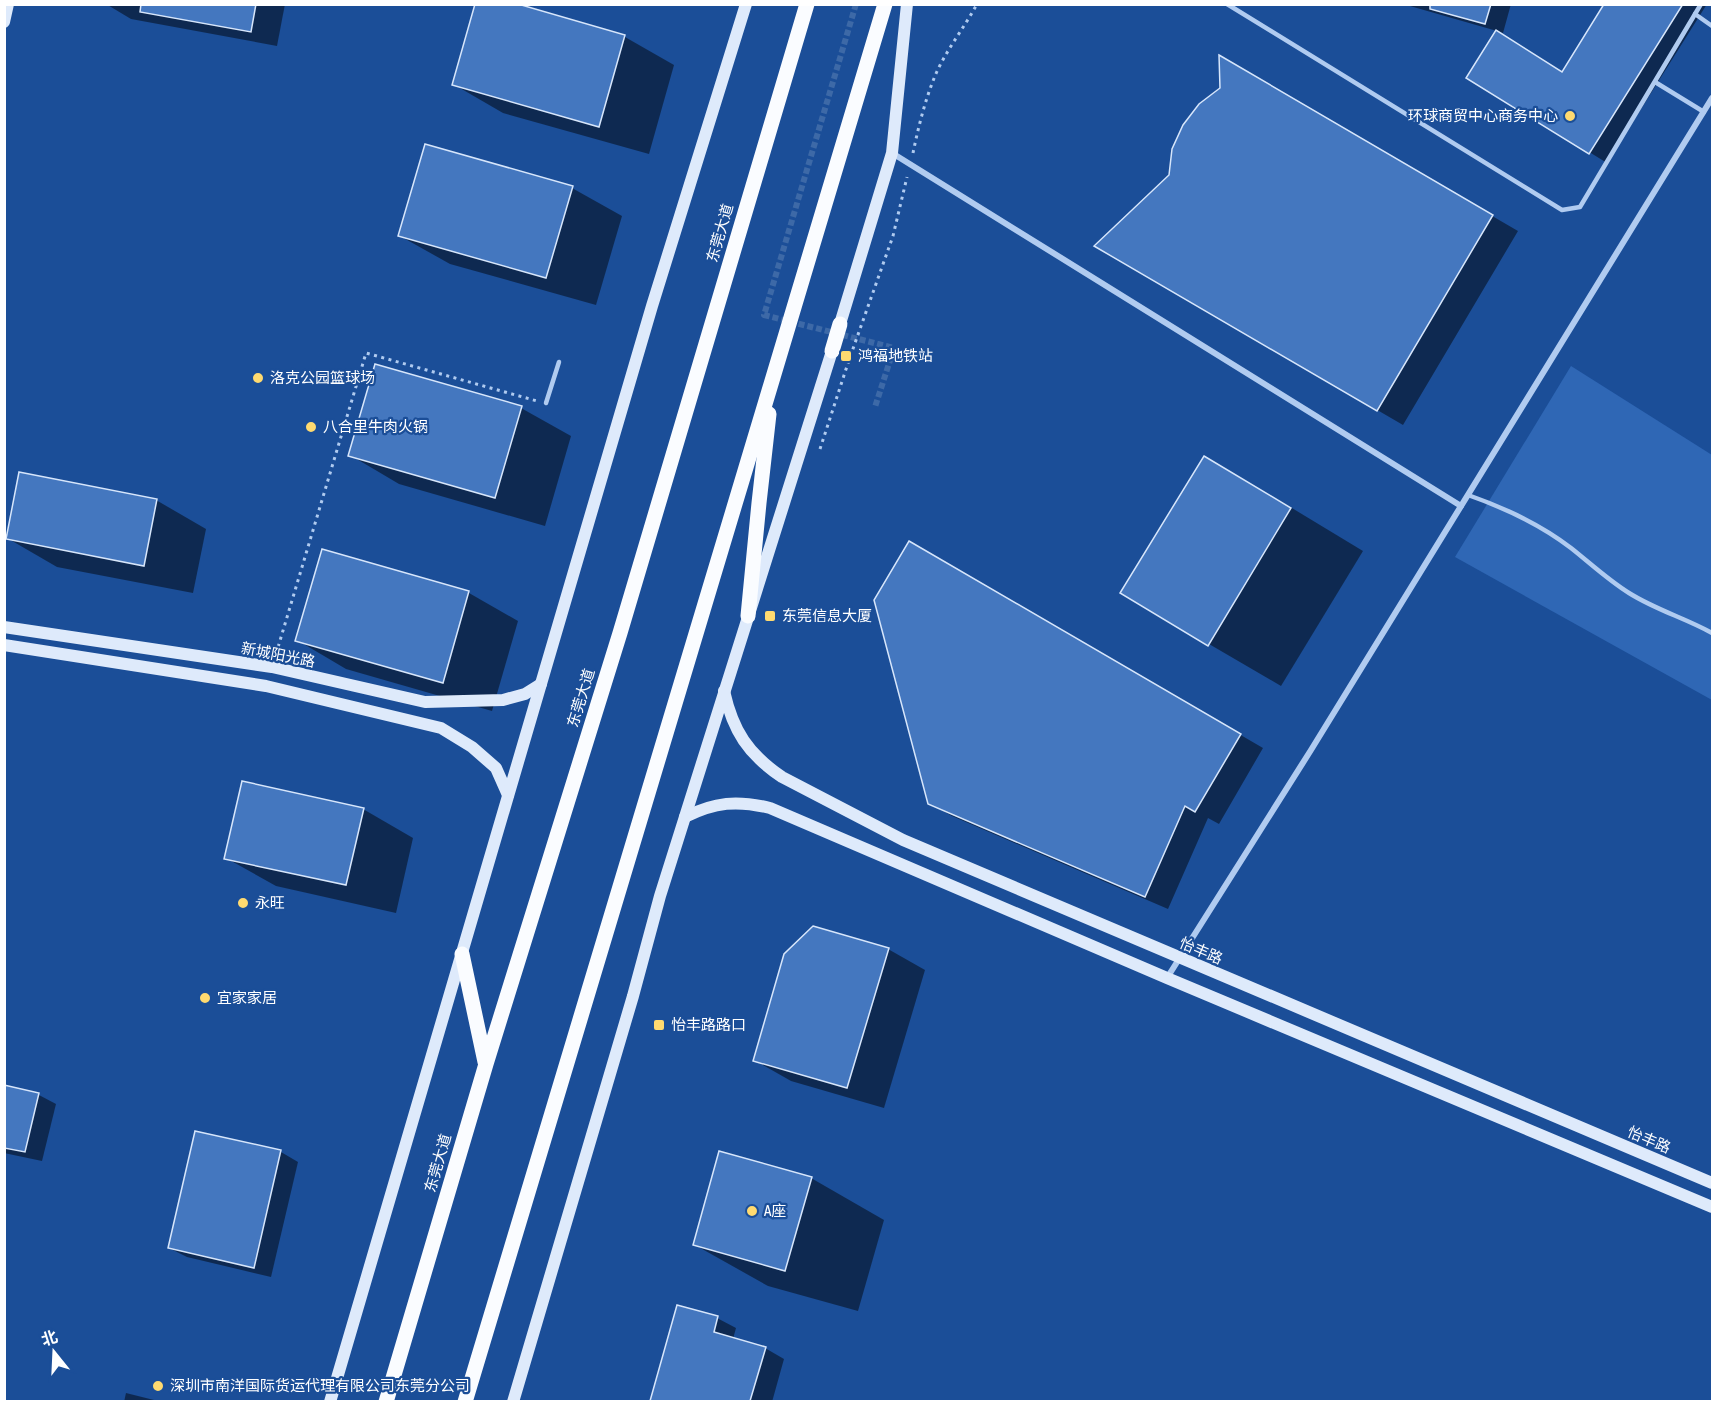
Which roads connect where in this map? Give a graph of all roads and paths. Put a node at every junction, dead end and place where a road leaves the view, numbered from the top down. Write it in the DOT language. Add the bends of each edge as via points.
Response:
graph roads {
  1 [pos="8,4"];
  2 [pos="746,4"];
  3 [pos="807,4"];
  4 [pos="885,4"];
  5 [pos="907,4"];
  6 [pos="977,4"];
  7 [pos="1227,4"];
  8 [pos="1701,4"];
  9 [pos="1695,14"];
  10 [pos="4,22"];
  11 [pos="1713,26"];
  12 [pos="1655,81"];
  13 [pos="1713,98"];
  14 [pos="1704,112"];
  15 [pos="892,153"];
  16 [pos="910,164"];
  17 [pos="840,324"];
  18 [pos="832,351"];
  19 [pos="559,362"];
  20 [pos="774,373"];
  21 [pos="546,403"];
  22 [pos="820,449"];
  23 [pos="1468,495"];
  24 [pos="1461,506"];
  25 [pos="748,616"];
  26 [pos="4,627"];
  27 [pos="1713,633"];
  28 [pos="4,645"];
  29 [pos="272,667"];
  30 [pos="541,684"];
  31 [pos="724,690"];
  32 [pos="508,795"];
  33 [pos="685,817"];
  34 [pos="462,954"];
  35 [pos="1179,958"];
  36 [pos="1167,978"];
  37 [pos="486,1064"];
  38 [pos="1713,1183"];
  39 [pos="1713,1207"];
  40 [pos="330,1401"];
  41 [pos="387,1401"];
  42 [pos="465,1401"];
  43 [pos="513,1401"];
  1 -- 10 [label="street"];
  2 -- 30 [label="street" via="650,312"];
  3 -- 37 [label="main road, 东莞大道" via="620,633"];
  4 -- 20 [label="main road"];
  5 -- 15 [label="street"];
  6 -- 16 [label="path" via="933,80"];
  7 -- 12 [label="lane" via="1562,210 1580,207"];
  8 -- 9 [label="lane"];
  9 -- 11 [label="lane"];
  9 -- 12 [label="lane"];
  12 -- 14 [label="lane"];
  13 -- 14 [label="street"];
  14 -- 23 [label="street"];
  15 -- 16 [label="street"];
  15 -- 17 [label="street"];
  16 -- 22 [label="path" via="893,237"];
  16 -- 24 [label="street"];
  17 -- 18 [label="main road"];
  18 -- 25 [label="street"];
  19 -- 21 [label="lane"];
  20 -- 25 [label="main road"];
  20 -- 42 [label="main road"];
  21 -- 29 [label="path" via="366,353"];
  23 -- 24 [label="street"];
  23 -- 27 [label="lane" via="1504,508 1546,531 1646,603"];
  24 -- 35 [label="street"];
  25 -- 31 [label="street"];
  26 -- 29 [label="street, 新城阳光路"];
  28 -- 32 [label="street" via="266,686 441,728 496,768"];
  29 -- 30 [label="street, 新城阳光路" via="425,702 503,699 525,694"];
  30 -- 32 [label="street"];
  31 -- 33 [label="street"];
  31 -- 35 [label="street, 怡丰路" via="743,741 782,777 903,840"];
  32 -- 34 [label="street"];
  33 -- 36 [label="street" via="726,803 770,808"];
  33 -- 43 [label="street"];
  34 -- 37 [label="main road"];
  34 -- 40 [label="street"];
  35 -- 36 [label="street"];
  35 -- 38 [label="street, 怡丰路"];
  36 -- 39 [label="street"];
  37 -- 41 [label="main road, 东莞大道"];
}
